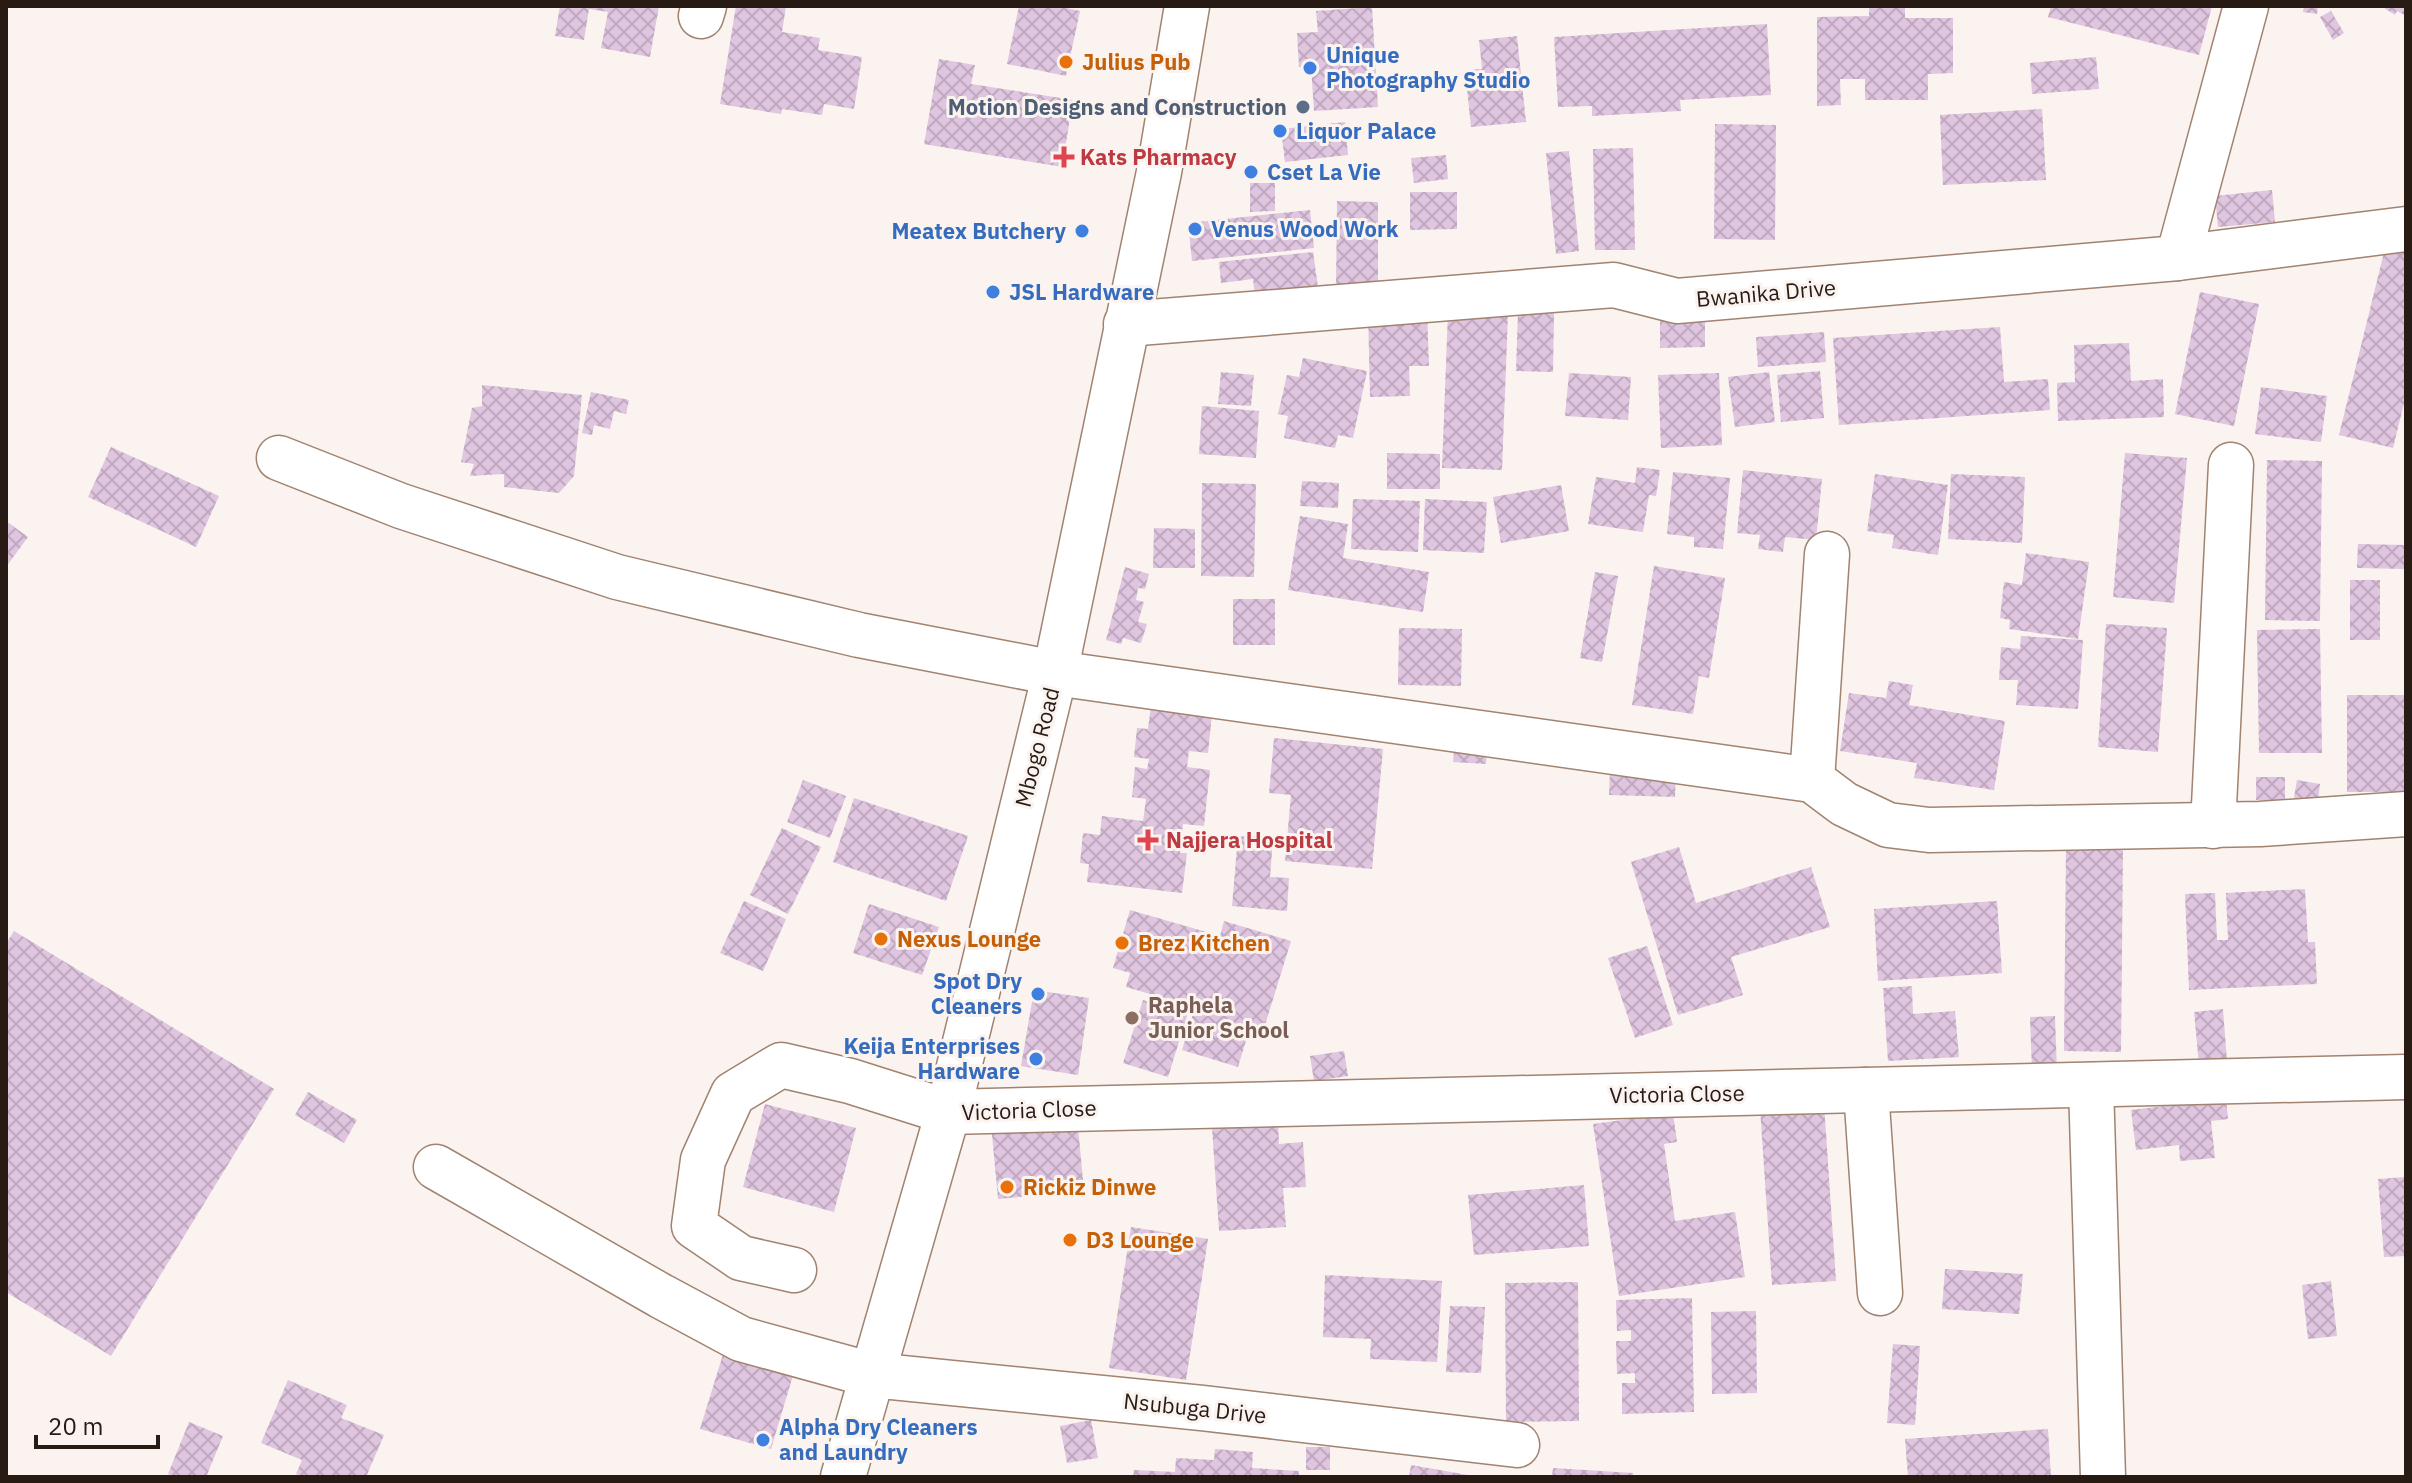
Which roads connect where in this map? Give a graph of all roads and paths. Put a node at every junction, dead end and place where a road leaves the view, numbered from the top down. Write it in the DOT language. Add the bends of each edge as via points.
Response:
graph roads {
  1 [pos="1187,6"];
  2 [pos="2246,6"];
  3 [pos="2406,229"];
  4 [pos="2178,258"];
  5 [pos="1126,324"];
  6 [pos="279,458"];
  7 [pos="2231,465"];
  8 [pos="1827,554"];
  9 [pos="1055,673"];
  10 [pos="1812,780"];
  11 [pos="2406,814"];
  12 [pos="2213,826"];
  13 [pos="2406,1077"];
  14 [pos="2091,1085"];
  15 [pos="1866,1090"];
  16 [pos="948,1112"];
  17 [pos="436,1167"];
  18 [pos="794,1270"];
  19 [pos="1880,1293"];
  20 [pos="872,1375"];
  21 [pos="1517,1445"];
  22 [pos="843,1477"];
  23 [pos="2103,1477"];
  1 -- 5 [label="street, Mbogo Road"];
  2 -- 4 [label="street"];
  3 -- 4 [label="street, Bwanika Drive"];
  4 -- 5 [label="street, Bwanika Drive" via="1677,301 1614,285"];
  5 -- 9 [label="street, Mbogo Road"];
  6 -- 9 [label="street" via="401,506 617,577 859,635"];
  7 -- 12 [label="street"];
  8 -- 10 [label="street"];
  9 -- 10 [label="street"];
  9 -- 16 [label="street, Mbogo Road"];
  10 -- 12 [label="street" via="1844,804 1888,825 1929,830"];
  11 -- 12 [label="street"];
  13 -- 14 [label="street, Victoria Close"];
  14 -- 15 [label="street, Victoria Close"];
  14 -- 23 [label="street"];
  15 -- 16 [label="street, Victoria Close"];
  15 -- 19 [label="street"];
  16 -- 18 [label="street, Victoria Close" via="781,1065 733,1094 703,1160 694,1226 741,1258"];
  16 -- 20 [label="street, Mbogo Road"];
  17 -- 20 [label="street, Nsubuga Drive" via="741,1339"];
  20 -- 21 [label="street, Nsubuga Drive"];
  20 -- 22 [label="street, Mbogo Road"];
}
